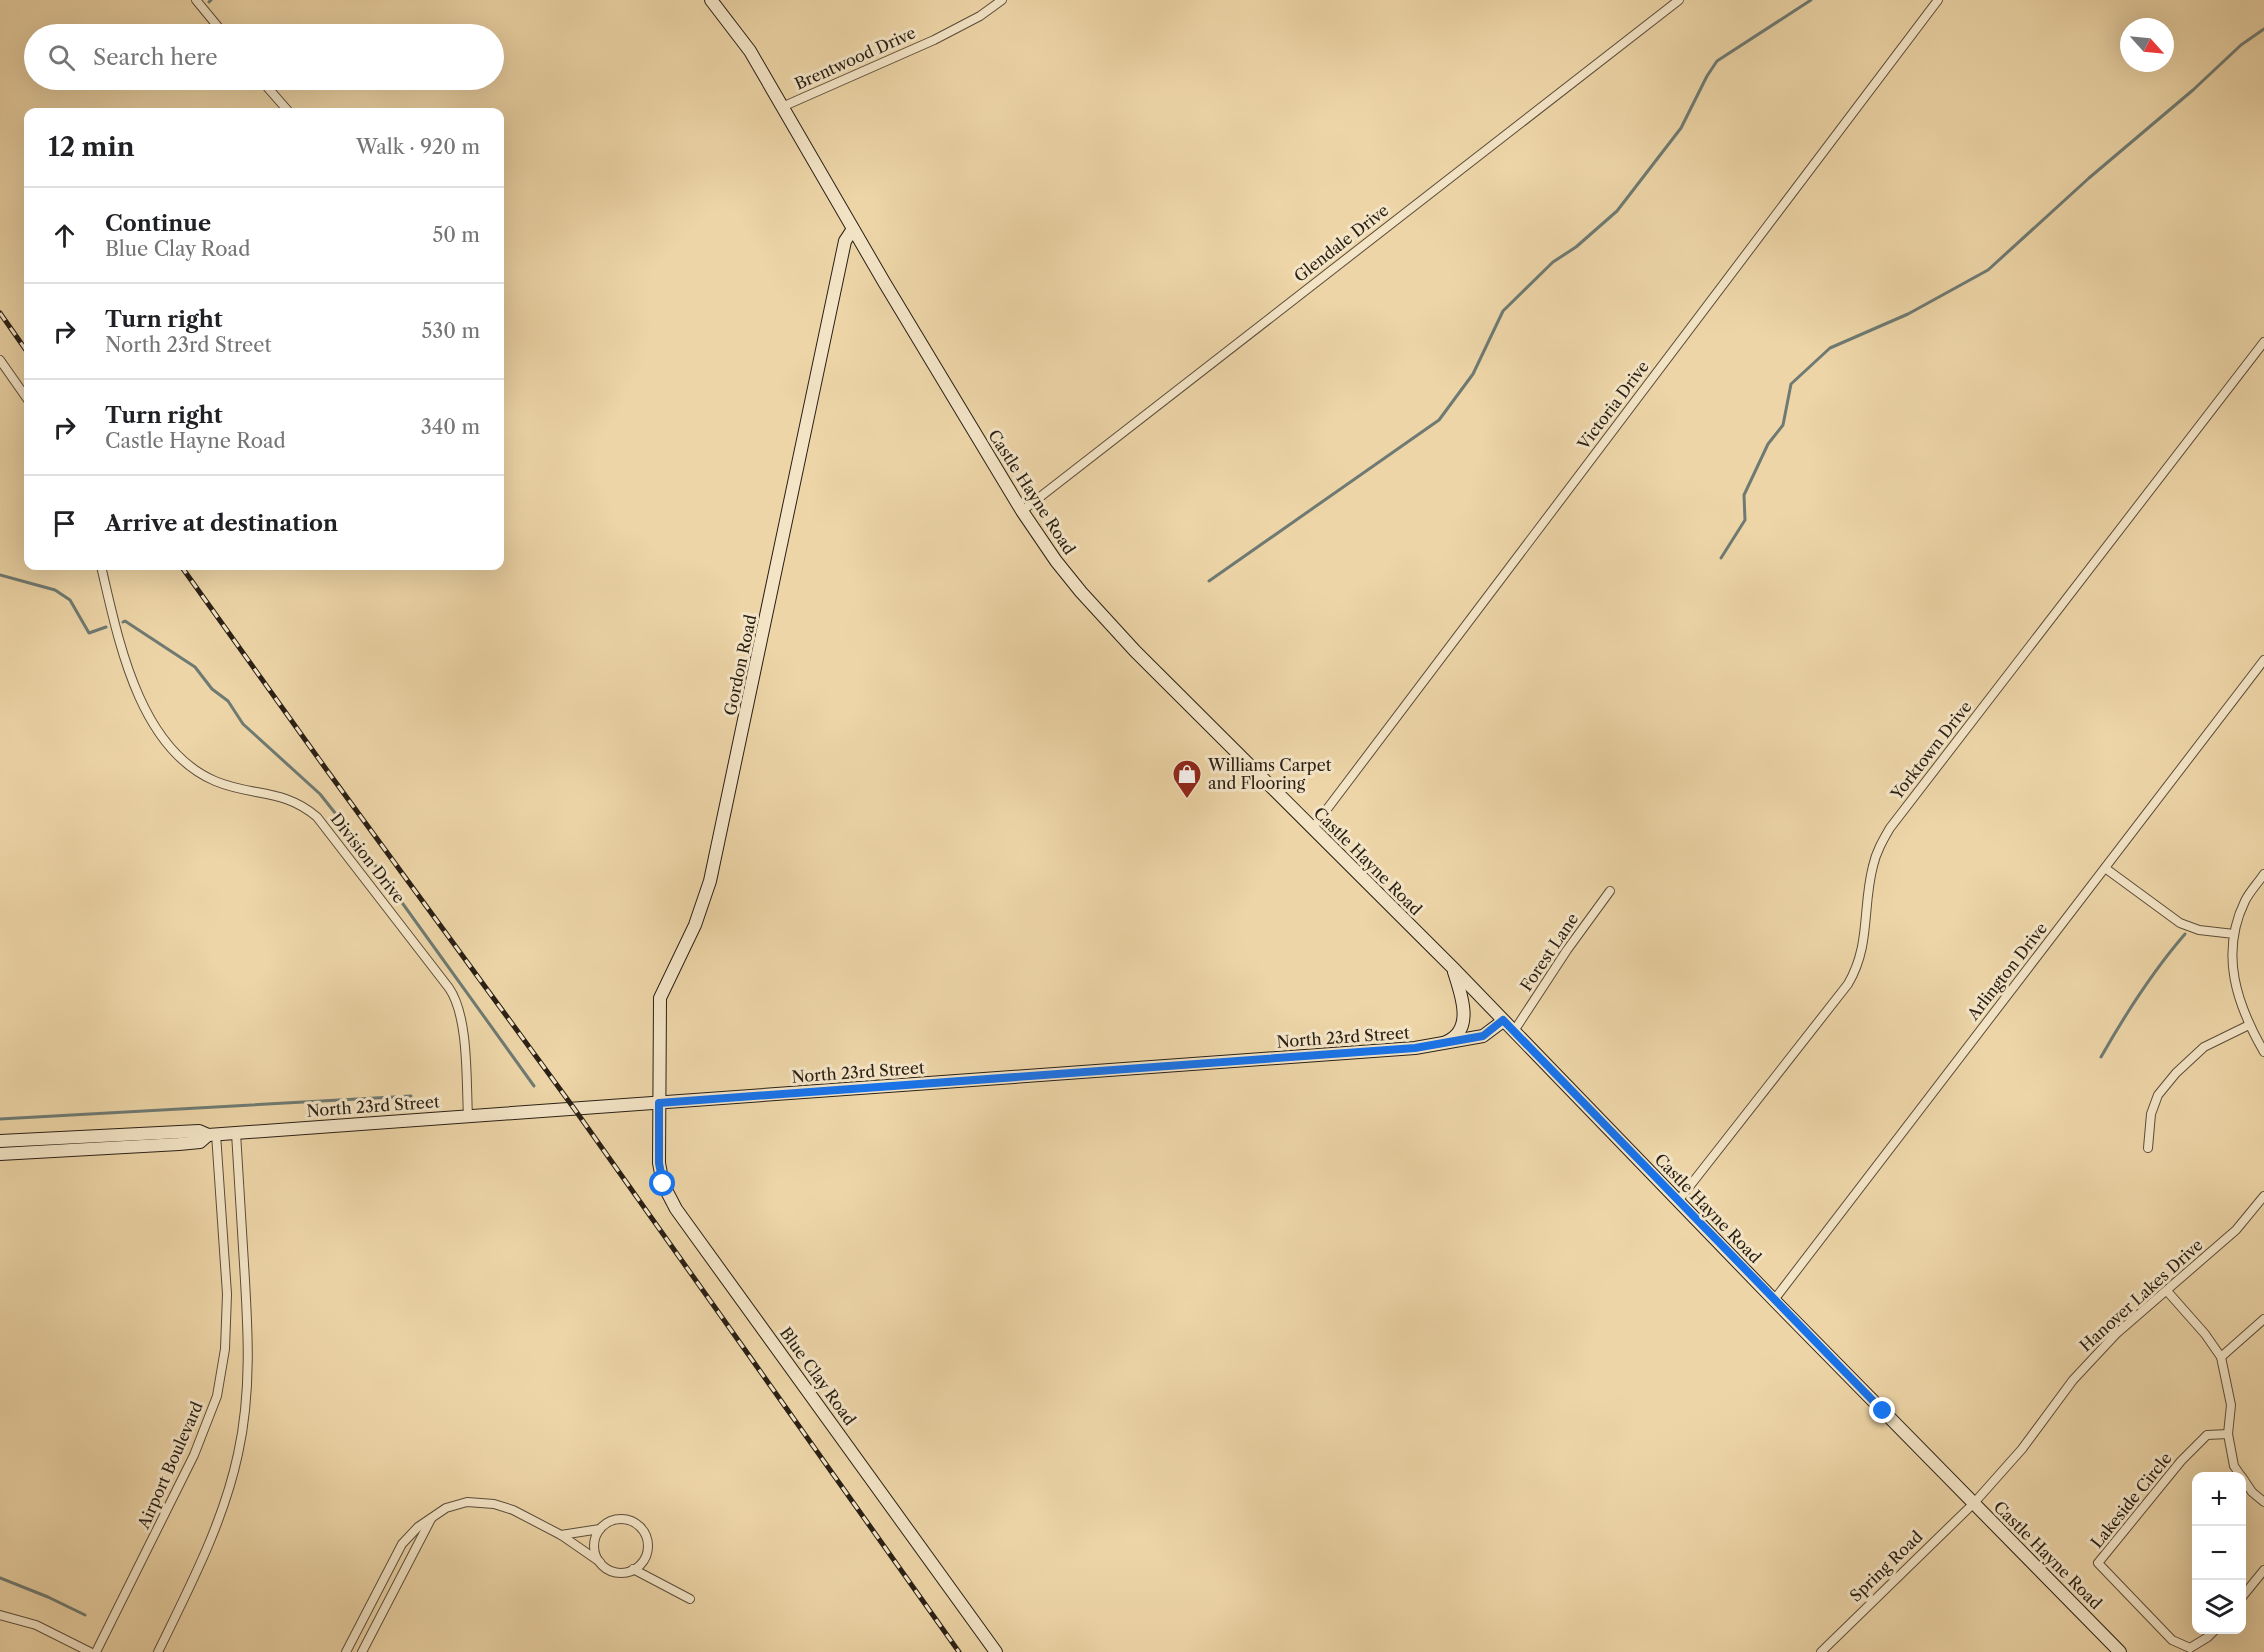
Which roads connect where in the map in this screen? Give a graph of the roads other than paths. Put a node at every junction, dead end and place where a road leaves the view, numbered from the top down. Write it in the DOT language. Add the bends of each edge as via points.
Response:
graph roads {
  1 [pos="196,0"];
  2 [pos="711,0"];
  3 [pos="1002,0"];
  4 [pos="1679,0"];
  5 [pos="1938,0"];
  6 [pos="216,24"];
  7 [pos="270,90"];
  8 [pos="782,107"];
  9 [pos="286,108"];
  10 [pos="853,229"];
  11 [pos="2264,342"];
  12 [pos="0,360"];
  13 [pos="24,394"];
  14 [pos="1022,511"];
  15 [pos="102,570"];
  16 [pos="2264,660"];
  17 [pos="1312,829"];
  18 [pos="2105,868"];
  19 [pos="2264,874"];
  20 [pos="1610,891"];
  21 [pos="2235,934"];
  22 [pos="1453,968"];
  23 [pos="1503,1020"];
  24 [pos="2249,1025"];
  25 [pos="1514,1031"];
  26 [pos="1438,1046"];
  27 [pos="2264,1052"];
  28 [pos="659,1103"];
  29 [pos="468,1116"];
  30 [pos="236,1133"];
  31 [pos="212,1135"];
  32 [pos="0,1141"];
  33 [pos="2148,1148"];
  34 [pos="0,1154"];
  35 [pos="2264,1196"];
  36 [pos="1678,1202"];
  37 [pos="2167,1291"];
  38 [pos="1774,1300"];
  39 [pos="2264,1319"];
  40 [pos="2221,1357"];
  41 [pos="2228,1434"];
  42 [pos="2238,1472"];
  43 [pos="2246,1484"];
  44 [pos="2264,1502"];
  45 [pos="1974,1503"];
  46 [pos="431,1519"];
  47 [pos="600,1529"];
  48 [pos="561,1535"];
  49 [pos="600,1563"];
  50 [pos="633,1569"];
  51 [pos="2264,1570"];
  52 [pos="2246,1591"];
  53 [pos="690,1599"];
  54 [pos="0,1615"];
  55 [pos="2211,1634"];
  56 [pos="90,1652"];
  57 [pos="96,1652"];
  58 [pos="158,1652"];
  59 [pos="346,1652"];
  60 [pos="362,1652"];
  61 [pos="996,1652"];
  62 [pos="1821,1652"];
  63 [pos="2120,1652"];
  1 -- 6 [label="street"];
  2 -- 8 [label="main road, Castle Hayne Road" via="750,51"];
  3 -- 8 [label="street, Brentwood Drive" via="934,40"];
  4 -- 14 [label="street, Glendale Drive"];
  5 -- 17 [label="street, Victoria Drive"];
  7 -- 9 [label="street"];
  8 -- 10 [label="main road, Castle Hayne Road"];
  10 -- 14 [label="main road, Castle Hayne Road"];
  10 -- 28 [label="main road, Gordon Road" via="845,241 710,881 695,926 660,998"];
  11 -- 36 [label="street, Yorktown Drive" via="1890,828 1873,865 1864,943 1848,984"];
  12 -- 13 [label="street"];
  14 -- 17 [label="main road, Castle Hayne Road" via="1056,561 1101,614"];
  15 -- 29 [label="street, Division Drive" via="132,679 150,718 171,747 191,766 217,781 289,799 317,817 449,987 461,1019"];
  16 -- 18 [label="street, Arlington Drive"];
  17 -- 22 [label="main road, Castle Hayne Road"];
  18 -- 21 [label="street" via="2180,923 2199,930"];
  18 -- 38 [label="street, Arlington Drive"];
  19 -- 21 [label="street" via="2246,899"];
  20 -- 25 [label="street, Forest Lane"];
  21 -- 24 [label="street" via="2232,952 2236,990"];
  22 -- 23 [label="main road, Castle Hayne Road"];
  22 -- 26 [label="main road" via="1463,1000 1462,1023 1451,1040"];
  23 -- 25 [label="main road, Castle Hayne Road"];
  23 -- 26 [label="main road, North 23rd Street" via="1483,1036"];
  24 -- 27 [label="street"];
  24 -- 33 [label="street" via="2204,1047 2176,1073 2158,1095 2151,1114"];
  25 -- 36 [label="main road, Castle Hayne Road"];
  26 -- 28 [label="main road, North 23rd Street"];
  28 -- 29 [label="main road, North 23rd Street"];
  28 -- 61 [label="main road, Blue Clay Road" via="660,1173 676,1209"];
  29 -- 30 [label="main road, North 23rd Street"];
  30 -- 31 [label="main road, North 23rd Street"];
  30 -- 58 [label="street" via="248,1330 243,1430 221,1513"];
  31 -- 32 [label="main road, North 23rd Street" via="199,1131"];
  31 -- 34 [label="main road, North 23rd Street" via="200,1142 179,1144"];
  31 -- 57 [label="street, Airport Boulevard" via="227,1294 222,1373 194,1455"];
  35 -- 37 [label="street, Hanover Lakes Drive" via="2235,1230"];
  36 -- 38 [label="main road, Castle Hayne Road"];
  37 -- 40 [label="street"];
  37 -- 45 [label="street, Hanover Lakes Drive" via="2116,1334 2073,1380 2022,1449"];
  38 -- 45 [label="main road, Castle Hayne Road"];
  39 -- 40 [label="street"];
  40 -- 41 [label="street" via="2231,1405"];
  41 -- 42 [label="street"];
  41 -- 55 [label="street, Lakeside Circle" via="2207,1436 2181,1461 2098,1563 2172,1640 2190,1648"];
  43 -- 44 [label="street"];
  45 -- 62 [label="street, Spring Road"];
  45 -- 63 [label="main road, Castle Hayne Road"];
  46 -- 48 [label="street" via="446,1508 467,1502 494,1504"];
  46 -- 59 [label="street" via="402,1544"];
  46 -- 60 [label="street"];
  47 -- 48 [label="street"];
  47 -- 49 [label="street" via="594,1545"];
  47 -- 50 [label="street" via="623,1519 644,1532 646,1556"];
  48 -- 49 [label="street"];
  49 -- 50 [label="street" via="615,1572"];
  50 -- 53 [label="street"];
  51 -- 52 [label="street"];
  54 -- 56 [label="street" via="36,1625"];
}
